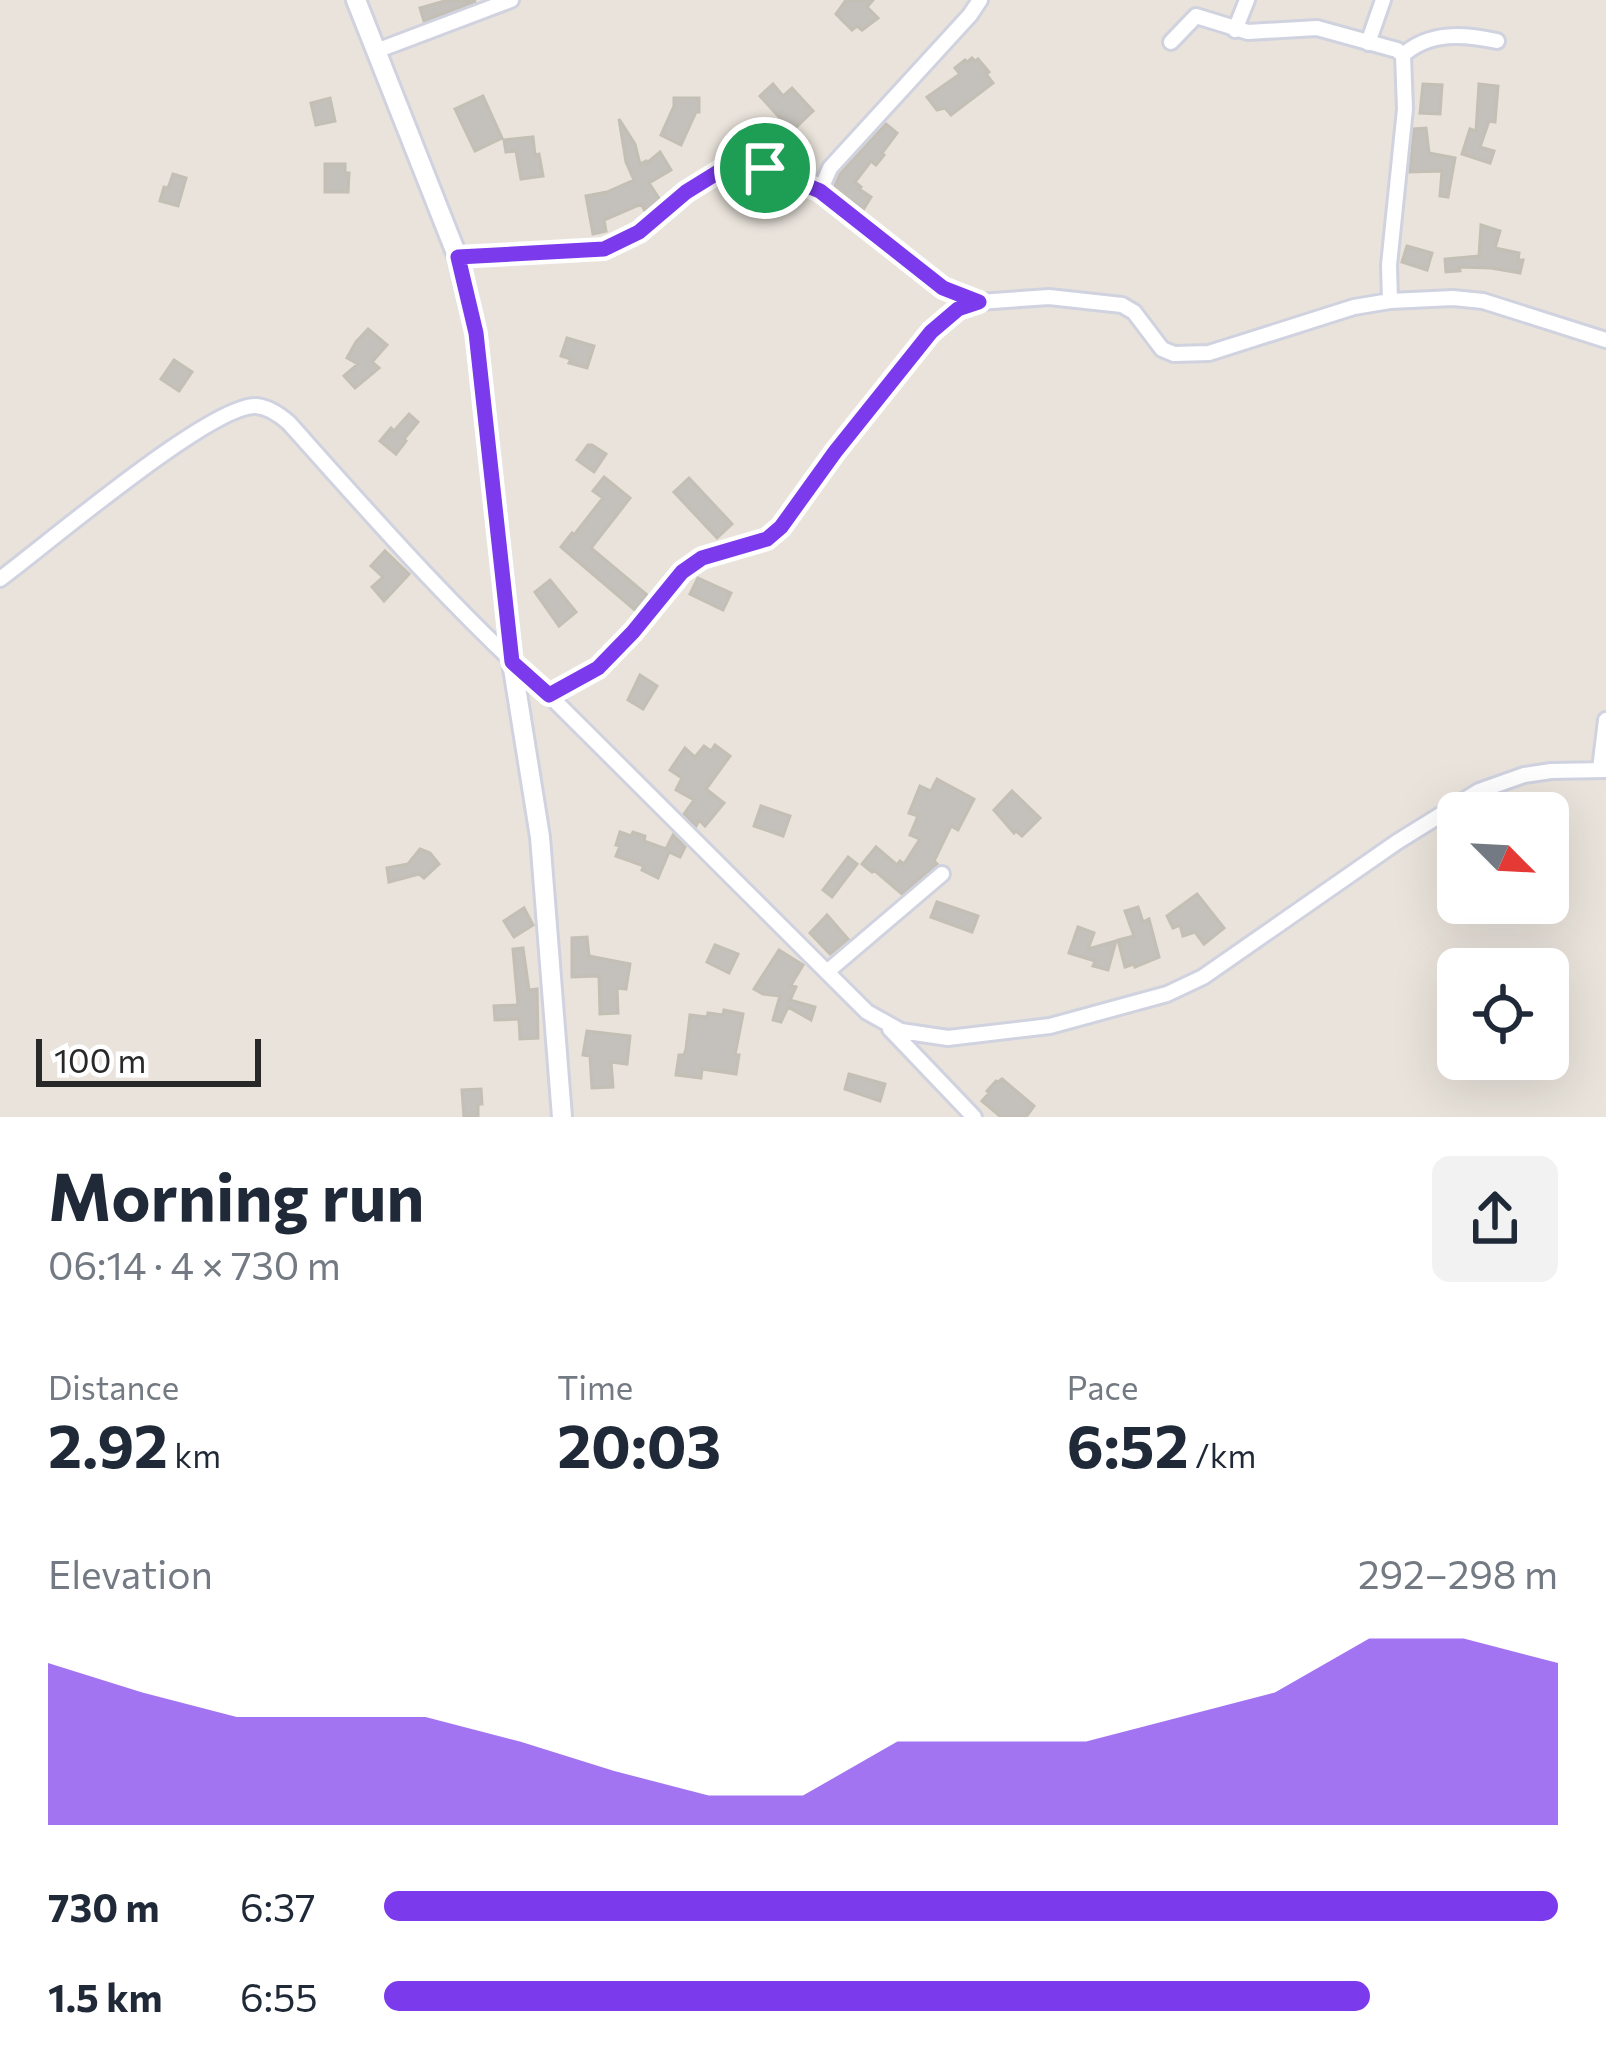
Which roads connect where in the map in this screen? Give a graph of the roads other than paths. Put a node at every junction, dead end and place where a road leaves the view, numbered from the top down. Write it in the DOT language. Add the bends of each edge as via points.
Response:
graph roads {
  1 [pos="356,0"];
  2 [pos="511,0"];
  3 [pos="980,0"];
  4 [pos="1246,0"];
  5 [pos="1382,0"];
  6 [pos="1235,30"];
  7 [pos="1497,41"];
  8 [pos="1171,42"];
  9 [pos="1368,43"];
  10 [pos="376,51"];
  11 [pos="1403,56"];
  12 [pos="820,191"];
  13 [pos="458,257"];
  14 [pos="1390,301"];
  15 [pos="979,302"];
  16 [pos="1606,340"];
  17 [pos="0,579"];
  18 [pos="512,662"];
  19 [pos="549,695"];
  20 [pos="1606,720"];
  21 [pos="1603,769"];
  22 [pos="942,874"];
  23 [pos="828,971"];
  24 [pos="886,1025"];
  25 [pos="562,1117"];
  26 [pos="974,1117"];
  1 -- 10 [label="street"];
  2 -- 10 [label="street"];
  3 -- 12 [label="street" via="830,168"];
  4 -- 6 [label="street"];
  5 -- 9 [label="street"];
  6 -- 8 [label="street" via="1196,16"];
  6 -- 9 [label="street" via="1317,28"];
  7 -- 11 [label="street" via="1433,38"];
  9 -- 11 [label="street"];
  10 -- 13 [label="street"];
  11 -- 14 [label="street"];
  12 -- 13 [label="street" via="765,168 728,166 604,249"];
  12 -- 15 [label="street" via="943,288"];
  13 -- 18 [label="street" via="476,333"];
  14 -- 15 [label="street" via="1187,354 1162,349 1122,305 1049,297"];
  14 -- 16 [label="street" via="1483,302"];
  15 -- 19 [label="street" via="931,332 781,527 682,572 598,668"];
  17 -- 18 [label="street" via="166,452 236,411 262,407 289,423"];
  18 -- 19 [label="street"];
  18 -- 25 [label="street" via="540,837"];
  19 -- 23 [label="street"];
  20 -- 21 [label="street"];
  21 -- 24 [label="street" via="1524,775 1479,791 1167,994 998,1033 919,1036"];
  22 -- 23 [label="street"];
  23 -- 24 [label="street"];
  24 -- 26 [label="street"];
}
